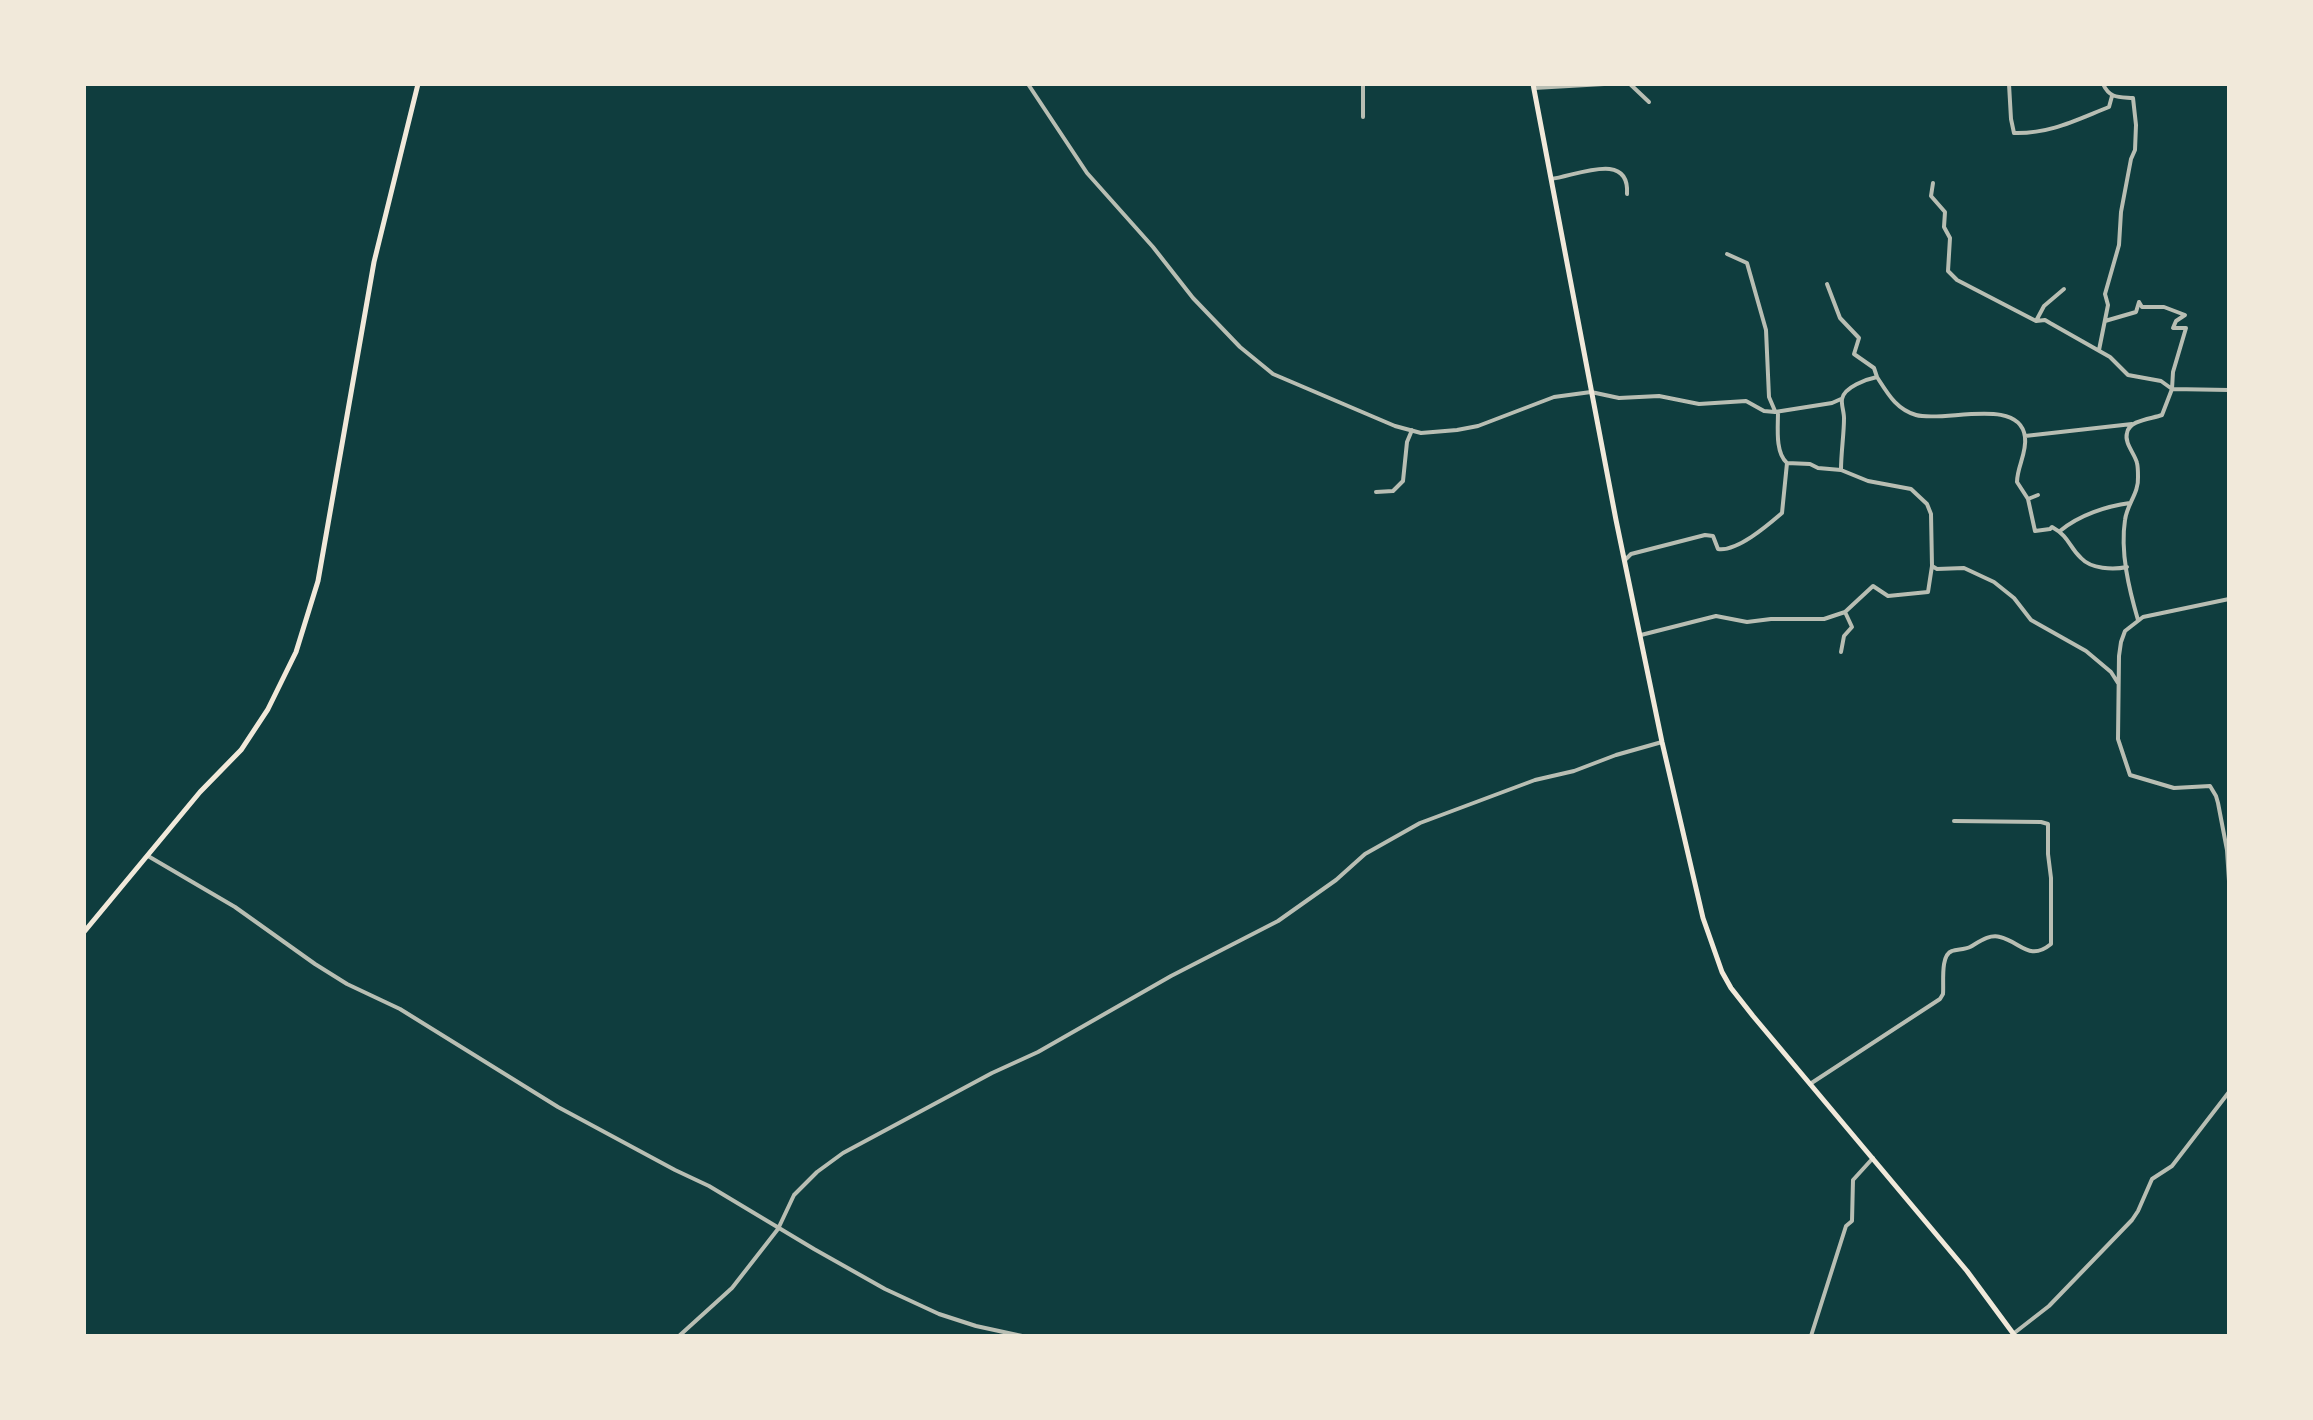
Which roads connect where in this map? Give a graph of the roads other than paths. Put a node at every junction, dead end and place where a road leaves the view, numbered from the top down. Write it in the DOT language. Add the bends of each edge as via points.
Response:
graph roads {
  1 [pos="418,84"];
  2 [pos="1028,84"];
  3 [pos="1363,84"];
  4 [pos="1604,84"];
  5 [pos="1630,84"];
  6 [pos="2009,84"];
  7 [pos="2103,84"];
  8 [pos="1534,86"];
  9 [pos="2112,96"];
  10 [pos="1649,102"];
  11 [pos="1363,117"];
  12 [pos="1551,179"];
  13 [pos="1933,183"];
  14 [pos="1627,194"];
  15 [pos="1727,254"];
  16 [pos="1827,284"];
  17 [pos="2064,289"];
  18 [pos="2036,321"];
  19 [pos="2105,321"];
  20 [pos="2099,350"];
  21 [pos="1877,377"];
  22 [pos="2172,389"];
  23 [pos="2229,390"];
  24 [pos="1591,392"];
  25 [pos="1841,399"];
  26 [pos="1776,412"];
  27 [pos="2132,424"];
  28 [pos="1412,430"];
  29 [pos="2025,436"];
  30 [pos="1787,463"];
  31 [pos="1841,470"];
  32 [pos="1376,492"];
  33 [pos="2038,495"];
  34 [pos="2028,499"];
  35 [pos="2130,503"];
  36 [pos="2060,531"];
  37 [pos="1625,560"];
  38 [pos="1932,566"];
  39 [pos="2127,567"];
  40 [pos="2229,599"];
  41 [pos="1845,612"];
  42 [pos="2138,620"];
  43 [pos="1641,635"];
  44 [pos="1840,652"];
  45 [pos="2118,683"];
  46 [pos="1662,742"];
  47 [pos="1954,821"];
  48 [pos="148,856"];
  49 [pos="2229,881"];
  50 [pos="84,932"];
  51 [pos="1810,1085"];
  52 [pos="2229,1092"];
  53 [pos="1873,1158"];
  54 [pos="778,1229"];
  55 [pos="2014,1335"];
  56 [pos="679,1336"];
  57 [pos="1022,1336"];
  58 [pos="1812,1336"];
  1 -- 48 [label="main road" via="374,262 318,580 296,652 268,709 241,750 200,792"];
  2 -- 28 [label="street" via="1116,209 1240,347 1272,374"];
  3 -- 11 [label="street"];
  4 -- 8 [label="street"];
  5 -- 10 [label="street"];
  6 -- 9 [label="street" via="2014,133 2052,130 2109,107"];
  7 -- 9 [label="street"];
  8 -- 12 [label="main road"];
  9 -- 19 [label="street" via="2133,98 2136,125 2119,245 2105,294"];
  12 -- 14 [label="street" via="1610,168 1622,173 1628,183"];
  12 -- 24 [label="main road"];
  13 -- 18 [label="street" via="1931,196 1945,212 1944,227 1950,238 1948,271 1965,285"];
  15 -- 26 [label="street" via="1747,263 1766,330 1769,397"];
  16 -- 21 [label="street" via="1840,318 1858,338 1854,354 1874,368"];
  17 -- 18 [label="street" via="2044,306"];
  18 -- 20 [label="street" via="2045,320"];
  19 -- 20 [label="street"];
  19 -- 22 [label="street" via="2136,312 2139,302 2142,307 2164,307 2185,315 2173,328 2186,328"];
  20 -- 22 [label="street" via="2128,375 2161,381"];
  21 -- 25 [label="street" via="1856,385"];
  21 -- 29 [label="street" via="1891,400 1918,416 2000,414 2019,422"];
  22 -- 23 [label="street"];
  22 -- 27 [label="street" via="2162,415"];
  24 -- 26 [label="street" via="1619,398 1659,396 1699,404 1746,401 1764,411"];
  24 -- 28 [label="street" via="1554,398 1478,426 1421,433"];
  24 -- 37 [label="main road"];
  25 -- 26 [label="street"];
  25 -- 31 [label="street"];
  26 -- 30 [label="street" via="1780,452"];
  27 -- 29 [label="street"];
  27 -- 35 [label="street" via="2126,436 2137,463 2138,488"];
  28 -- 32 [label="street" via="1403,481 1393,491"];
  29 -- 34 [label="street" via="2017,482"];
  30 -- 31 [label="street"];
  30 -- 37 [label="street" via="1782,513 1750,538 1724,550 1718,549 1713,536 1698,536 1631,554"];
  31 -- 38 [label="street" via="1868,481 1911,489 1927,504 1932,524"];
  33 -- 34 [label="street"];
  34 -- 36 [label="street" via="2034,531 2052,527"];
  35 -- 36 [label="street" via="2107,508"];
  35 -- 39 [label="street" via="2124,525"];
  36 -- 39 [label="street" via="2081,559 2099,567"];
  37 -- 43 [label="main road"];
  38 -- 41 [label="street" via="1928,592 1888,596 1873,586"];
  38 -- 45 [label="street" via="1937,570 1964,568 1994,582 2014,598 2031,620 2086,651"];
  39 -- 42 [label="street"];
  40 -- 42 [label="street"];
  41 -- 43 [label="street" via="1824,619 1747,622 1716,616"];
  41 -- 44 [label="street" via="1852,627 1844,636"];
  42 -- 45 [label="street" via="2121,642"];
  43 -- 46 [label="main road"];
  45 -- 49 [label="street" via="2118,739 2130,775 2174,788 2210,786 2217,796"];
  46 -- 51 [label="main road" via="1703,918 1722,972"];
  46 -- 54 [label="street" via="1515,787 1388,839 1278,921 843,1154 816,1172 794,1195"];
  47 -- 51 [label="street" via="2048,824 2051,944 2042,951 2031,952 1993,937 1950,951 1945,957 1940,999"];
  48 -- 50 [label="main road"];
  48 -- 54 [label="street" via="235,907 347,984 400,1009 558,1107 709,1186"];
  51 -- 53 [label="main road"];
  52 -- 55 [label="street" via="2172,1166 2152,1179 2132,1220 2049,1306"];
  53 -- 55 [label="main road" via="1967,1271"];
  53 -- 58 [label="street" via="1853,1180 1852,1221 1846,1226"];
  54 -- 56 [label="street" via="732,1288"];
  54 -- 57 [label="street" via="885,1289 939,1314"];
}
